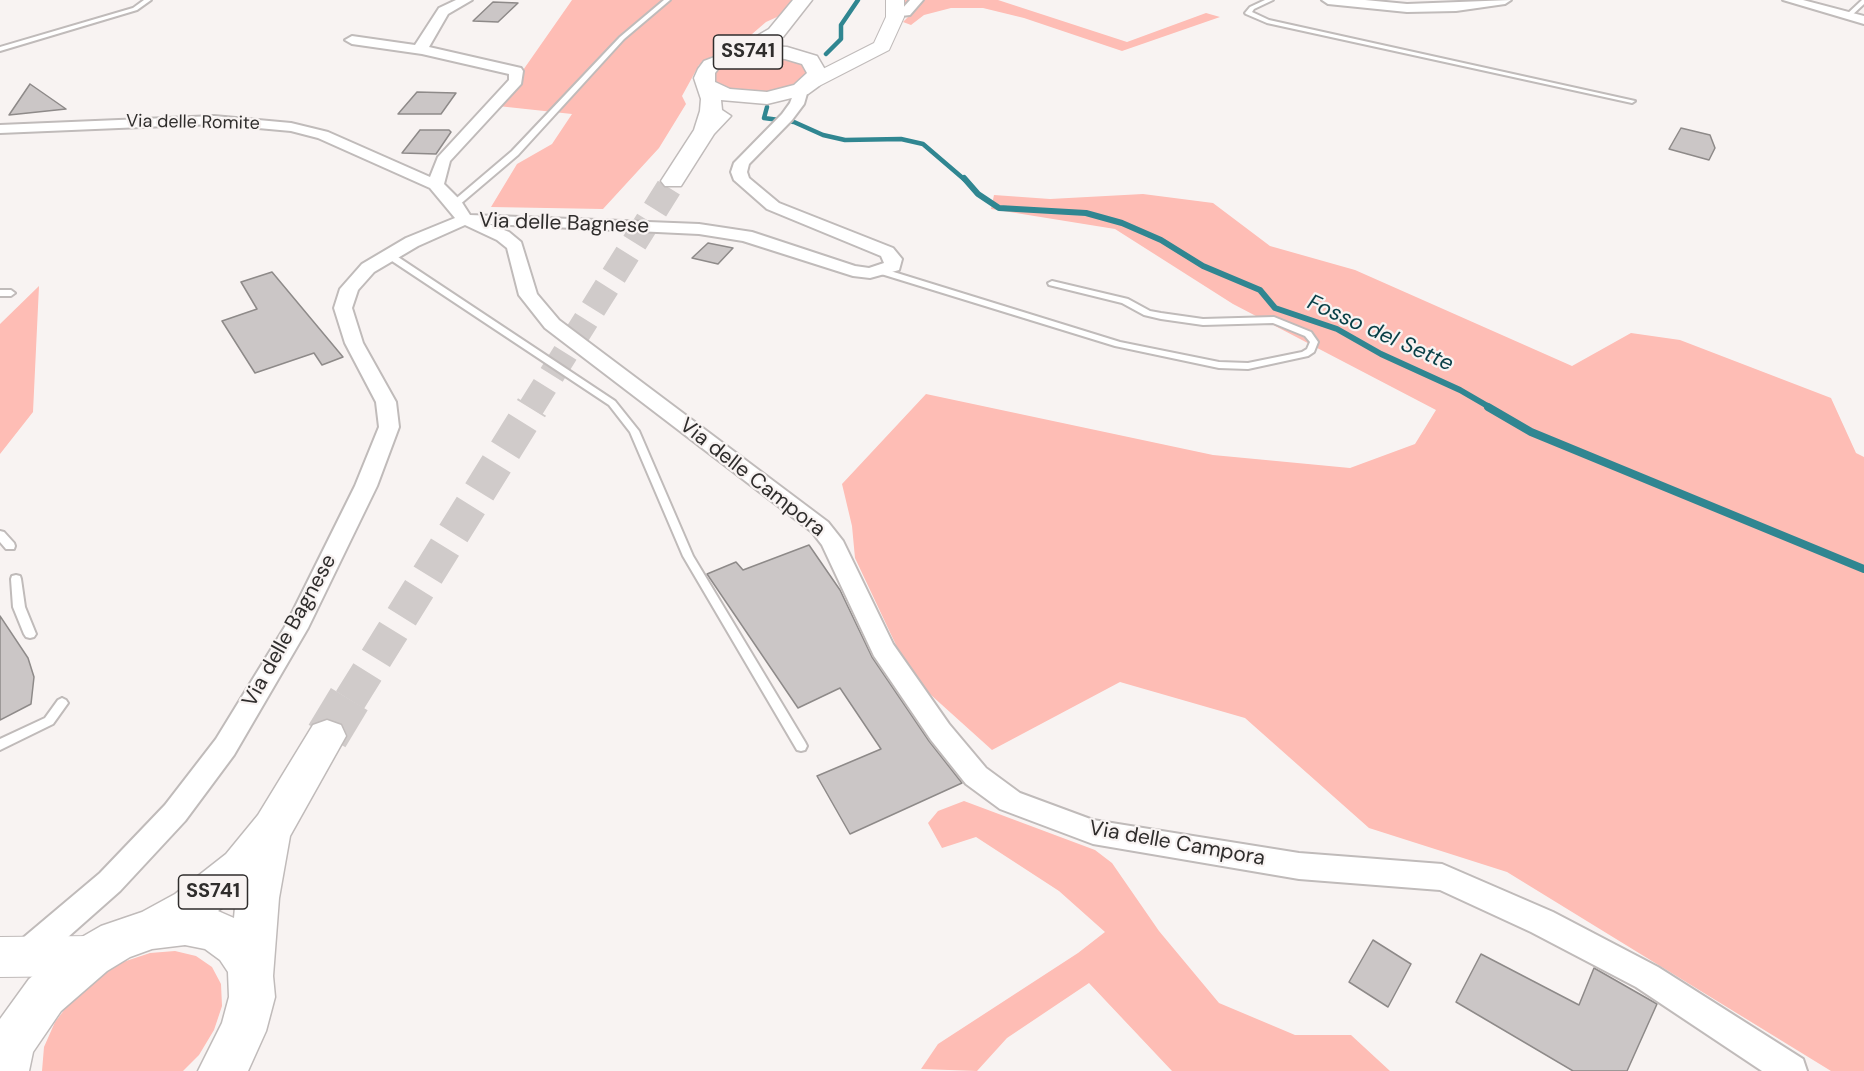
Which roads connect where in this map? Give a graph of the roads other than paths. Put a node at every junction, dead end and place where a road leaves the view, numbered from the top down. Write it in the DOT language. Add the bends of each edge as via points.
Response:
graph roads {
  1 [pos="148,0"];
  2 [pos="466,0"];
  3 [pos="667,0"];
  4 [pos="917,0"];
  5 [pos="1270,0"];
  6 [pos="1328,0"];
  7 [pos="1505,0"];
  8 [pos="1789,0"];
  9 [pos="1864,1"];
  10 [pos="801,3"];
  11 [pos="1405,4"];
  12 [pos="896,7"];
  13 [pos="1848,16"];
  14 [pos="1864,20"];
  15 [pos="352,40"];
  16 [pos="0,49"];
  17 [pos="422,50"];
  18 [pos="739,54"];
  19 [pos="805,58"];
  20 [pos="854,61"];
  21 [pos="708,86"];
  22 [pos="807,86"];
  23 [pos="760,99"];
  24 [pos="1632,101"];
  25 [pos="786,118"];
  26 [pos="0,129"];
  27 [pos="705,130"];
  28 [pos="672,181"];
  29 [pos="436,185"];
  30 [pos="460,212"];
  31 [pos="389,255"];
  32 [pos="881,271"];
  33 [pos="1052,283"];
  34 [pos="0,293"];
  35 [pos="11,293"];
  36 [pos="0,535"];
  37 [pos="10,546"];
  38 [pos="16,579"];
  39 [pos="30,634"];
  40 [pos="62,703"];
  41 [pos="327,736"];
  42 [pos="0,745"];
  43 [pos="801,746"];
  44 [pos="273,828"];
  45 [pos="135,934"];
  46 [pos="91,956"];
  47 [pos="11,958"];
  48 [pos="252,997"];
  49 [pos="4,1055"];
  50 [pos="225,1063"];
  51 [pos="1791,1071"];
  1 -- 16 [label="lane" via="135,9"];
  2 -- 17 [label="street" via="444,11"];
  3 -- 30 [label="lane" via="622,38"];
  4 -- 12 [label="street" via="906,12"];
  5 -- 24 [label="lane" via="1248,13 1267,21"];
  6 -- 11 [label="street"];
  7 -- 11 [label="street" via="1456,7"];
  8 -- 13 [label="street"];
  9 -- 13 [label="lane"];
  10 -- 18 [label="main road, SS741" via="776,33"];
  10 -- 19 [label="main road, SS741" via="789,36"];
  12 -- 20 [label="main road" via="882,46"];
  13 -- 14 [label="street"];
  15 -- 17 [label="street"];
  17 -- 29 [label="street" via="516,71 516,81 443,160"];
  18 -- 19 [label="main road, SS741" via="775,51"];
  18 -- 21 [label="main road, SS741" via="711,65 704,78"];
  19 -- 20 [label="main road" via="834,63"];
  19 -- 22 [label="main road, SS741" via="817,73"];
  20 -- 22 [label="main road"];
  21 -- 23 [label="main road, SS741" via="726,95"];
  21 -- 27 [label="main road, SS741" via="711,111"];
  22 -- 23 [label="main road, SS741"];
  22 -- 25 [label="street"];
  23 -- 25 [label="street" via="786,102"];
  23 -- 27 [label="main road, SS741" via="724,112"];
  25 -- 32 [label="street" via="742,163 742,180 773,206 887,252 893,266"];
  26 -- 29 [label="street, Via delle Romite" via="123,122 256,122 323,135"];
  27 -- 28 [label="main road, SS741"];
  29 -- 30 [label="street, Via delle Romite"];
  30 -- 31 [label="street, Via delle Bagnese" via="442,227"];
  30 -- 32 [label="street, Via delle Bagnese" via="499,219 699,229 746,236 853,271"];
  30 -- 51 [label="street, Via delle Campora" via="515,246 528,295 552,324 820,526 832,542 883,649 940,732 976,776 1010,801 1093,832 1299,866 1442,877 1542,922 1647,977"];
  31 -- 43 [label="lane" via="612,403 634,430 688,556"];
  31 -- 47 [label="street, Via delle Bagnese" via="368,268 349,289 343,308 354,343 386,402 388,427 366,486 296,628 225,747 175,813 110,882"];
  32 -- 33 [label="lane" via="1118,344 1220,365 1248,366 1305,354 1314,342 1308,334 1274,320 1203,322 1161,316 1125,301"];
  34 -- 35 [label="lane"];
  36 -- 37 [label="lane"];
  38 -- 39 [label="lane" via="19,607"];
  40 -- 42 [label="lane" via="49,721"];
  41 -- 44 [label="main road, SS741"];
  44 -- 45 [label="main road, SS741" via="223,884 172,919"];
  44 -- 48 [label="main road, SS741" via="255,907"];
  45 -- 46 [label="main road"];
  45 -- 48 [label="main road" via="185,925 214,930 236,945 250,968"];
  46 -- 47 [label="main road"];
  46 -- 49 [label="main road" via="45,995"];
  48 -- 50 [label="main road" via="243,1031"];
}
